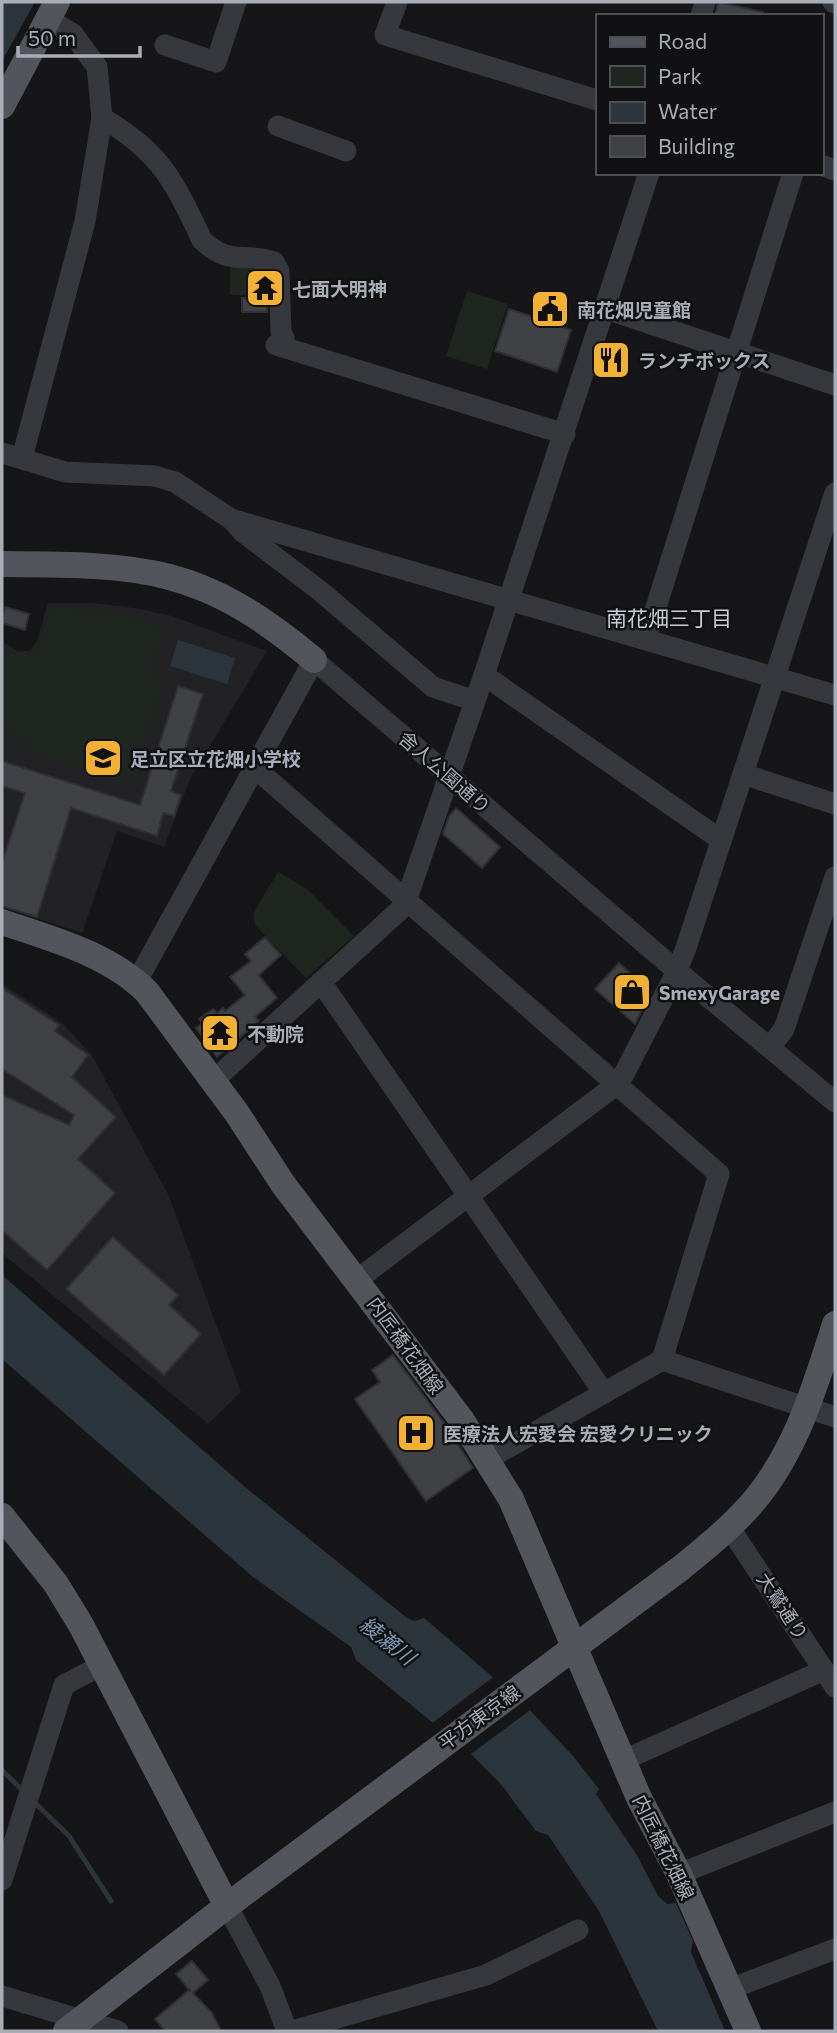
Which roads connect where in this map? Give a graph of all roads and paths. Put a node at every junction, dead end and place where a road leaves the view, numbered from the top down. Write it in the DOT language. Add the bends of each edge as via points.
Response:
graph roads {
  1 [pos="236,2"];
  2 [pos="397,2"];
  3 [pos="52,10"];
  4 [pos="166,45"];
  5 [pos="596,100"];
  6 [pos="2,106"];
  7 [pos="102,118"];
  8 [pos="278,126"];
  9 [pos="346,151"];
  10 [pos="648,175"];
  11 [pos="792,175"];
  12 [pos="604,308"];
  13 [pos="737,353"];
  14 [pos="835,385"];
  15 [pos="565,434"];
  16 [pos="12,456"];
  17 [pos="835,493"];
  18 [pos="231,519"];
  19 [pos="2,564"];
  20 [pos="509,599"];
  21 [pos="646,639"];
  22 [pos="314,660"];
  23 [pos="484,675"];
  24 [pos="774,677"];
  25 [pos="835,695"];
  26 [pos="475,701"];
  27 [pos="255,768"];
  28 [pos="743,774"];
  29 [pos="450,776"];
  30 [pos="835,804"];
  31 [pos="721,841"];
  32 [pos="835,877"];
  33 [pos="406,901"];
  34 [pos="2,922"];
  35 [pos="677,971"];
  36 [pos="137,982"];
  37 [pos="321,982"];
  38 [pos="771,1046"];
  39 [pos="213,1081"];
  40 [pos="616,1085"];
  41 [pos="835,1102"];
  42 [pos="470,1196"];
  43 [pos="358,1279"];
  44 [pos="835,1324"];
  45 [pos="662,1360"];
  46 [pos="604,1393"];
  47 [pos="808,1408"];
  48 [pos="835,1416"];
  49 [pos="488,1459"];
  50 [pos="2,1516"];
  51 [pos="729,1527"];
  52 [pos="574,1646"];
  53 [pos="102,1665"];
  54 [pos="830,1678"];
  55 [pos="624,1760"];
  56 [pos="835,1812"];
  57 [pos="679,1874"];
  58 [pos="2,1880"];
  59 [pos="227,1906"];
  60 [pos="578,1930"];
  61 [pos="835,1949"];
  62 [pos="730,1989"];
  63 [pos="2,1996"];
  64 [pos="74,2025"];
  65 [pos="118,2031"];
  66 [pos="289,2031"];
  67 [pos="748,2031"];
  1 -- 4 [label="street" via="216,62"];
  2 -- 5 [label="street" via="385,36"];
  3 -- 6 [label="main road"];
  3 -- 7 [label="street" via="97,67"];
  7 -- 15 [label="street" via="132,135 160,163 202,240 212,249 225,257 274,262 279,271 280,342"];
  7 -- 16 [label="street" via="85,221"];
  8 -- 9 [label="street"];
  10 -- 12 [label="street"];
  11 -- 13 [label="street"];
  12 -- 13 [label="street"];
  12 -- 15 [label="street"];
  13 -- 14 [label="street"];
  13 -- 21 [label="street"];
  15 -- 20 [label="street"];
  16 -- 18 [label="street" via="65,472 155,476 175,482"];
  17 -- 24 [label="street"];
  18 -- 20 [label="street"];
  18 -- 26 [label="street" via="433,687"];
  19 -- 22 [label="main road, 舎人公園通り" via="122,566 179,578 248,610"];
  20 -- 21 [label="street"];
  20 -- 23 [label="street"];
  21 -- 24 [label="street"];
  22 -- 27 [label="street"];
  22 -- 29 [label="street, 舎人公園通り"];
  23 -- 26 [label="street"];
  23 -- 31 [label="street"];
  24 -- 25 [label="street"];
  24 -- 28 [label="street"];
  26 -- 29 [label="street"];
  27 -- 33 [label="street"];
  27 -- 36 [label="street"];
  28 -- 30 [label="street"];
  28 -- 31 [label="street"];
  29 -- 33 [label="street"];
  29 -- 35 [label="street, 舎人公園通り"];
  31 -- 35 [label="street"];
  32 -- 38 [label="street" via="784,1029"];
  33 -- 37 [label="street"];
  33 -- 40 [label="street"];
  34 -- 36 [label="main road, 内匠橋花畑線" via="77,948"];
  35 -- 38 [label="street, 舎人公園通り"];
  35 -- 40 [label="street"];
  36 -- 39 [label="main road, 内匠橋花畑線"];
  37 -- 39 [label="street"];
  37 -- 42 [label="street"];
  38 -- 41 [label="street, 舎人公園通り"];
  39 -- 43 [label="main road, 内匠橋花畑線" via="283,1184"];
  40 -- 42 [label="street"];
  40 -- 45 [label="street" via="719,1174"];
  42 -- 43 [label="street"];
  42 -- 46 [label="street"];
  43 -- 49 [label="main road, 内匠橋花畑線"];
  44 -- 47 [label="main road, 平方東京線"];
  45 -- 46 [label="street"];
  45 -- 47 [label="street"];
  46 -- 49 [label="street"];
  47 -- 48 [label="street"];
  47 -- 51 [label="main road, 平方東京線" via="774,1473"];
  49 -- 52 [label="main road, 内匠橋花畑線" via="511,1499"];
  50 -- 53 [label="main road" via="56,1584"];
  51 -- 52 [label="main road, 平方東京線"];
  51 -- 54 [label="street, 大鷲通り"];
  52 -- 55 [label="main road, 内匠橋花畑線"];
  52 -- 59 [label="main road, 平方東京線"];
  53 -- 58 [label="street" via="64,1685"];
  53 -- 59 [label="main road"];
  54 -- 55 [label="street"];
  55 -- 57 [label="main road, 内匠橋花畑線"];
  56 -- 57 [label="street"];
  57 -- 62 [label="main road, 内匠橋花畑線"];
  59 -- 64 [label="main road, 平方東京線"];
  59 -- 66 [label="street"];
  60 -- 66 [label="street" via="486,1975"];
  61 -- 62 [label="street"];
  62 -- 67 [label="main road, 内匠橋花畑線"];
  63 -- 64 [label="street"];
  64 -- 65 [label="street"];
}
